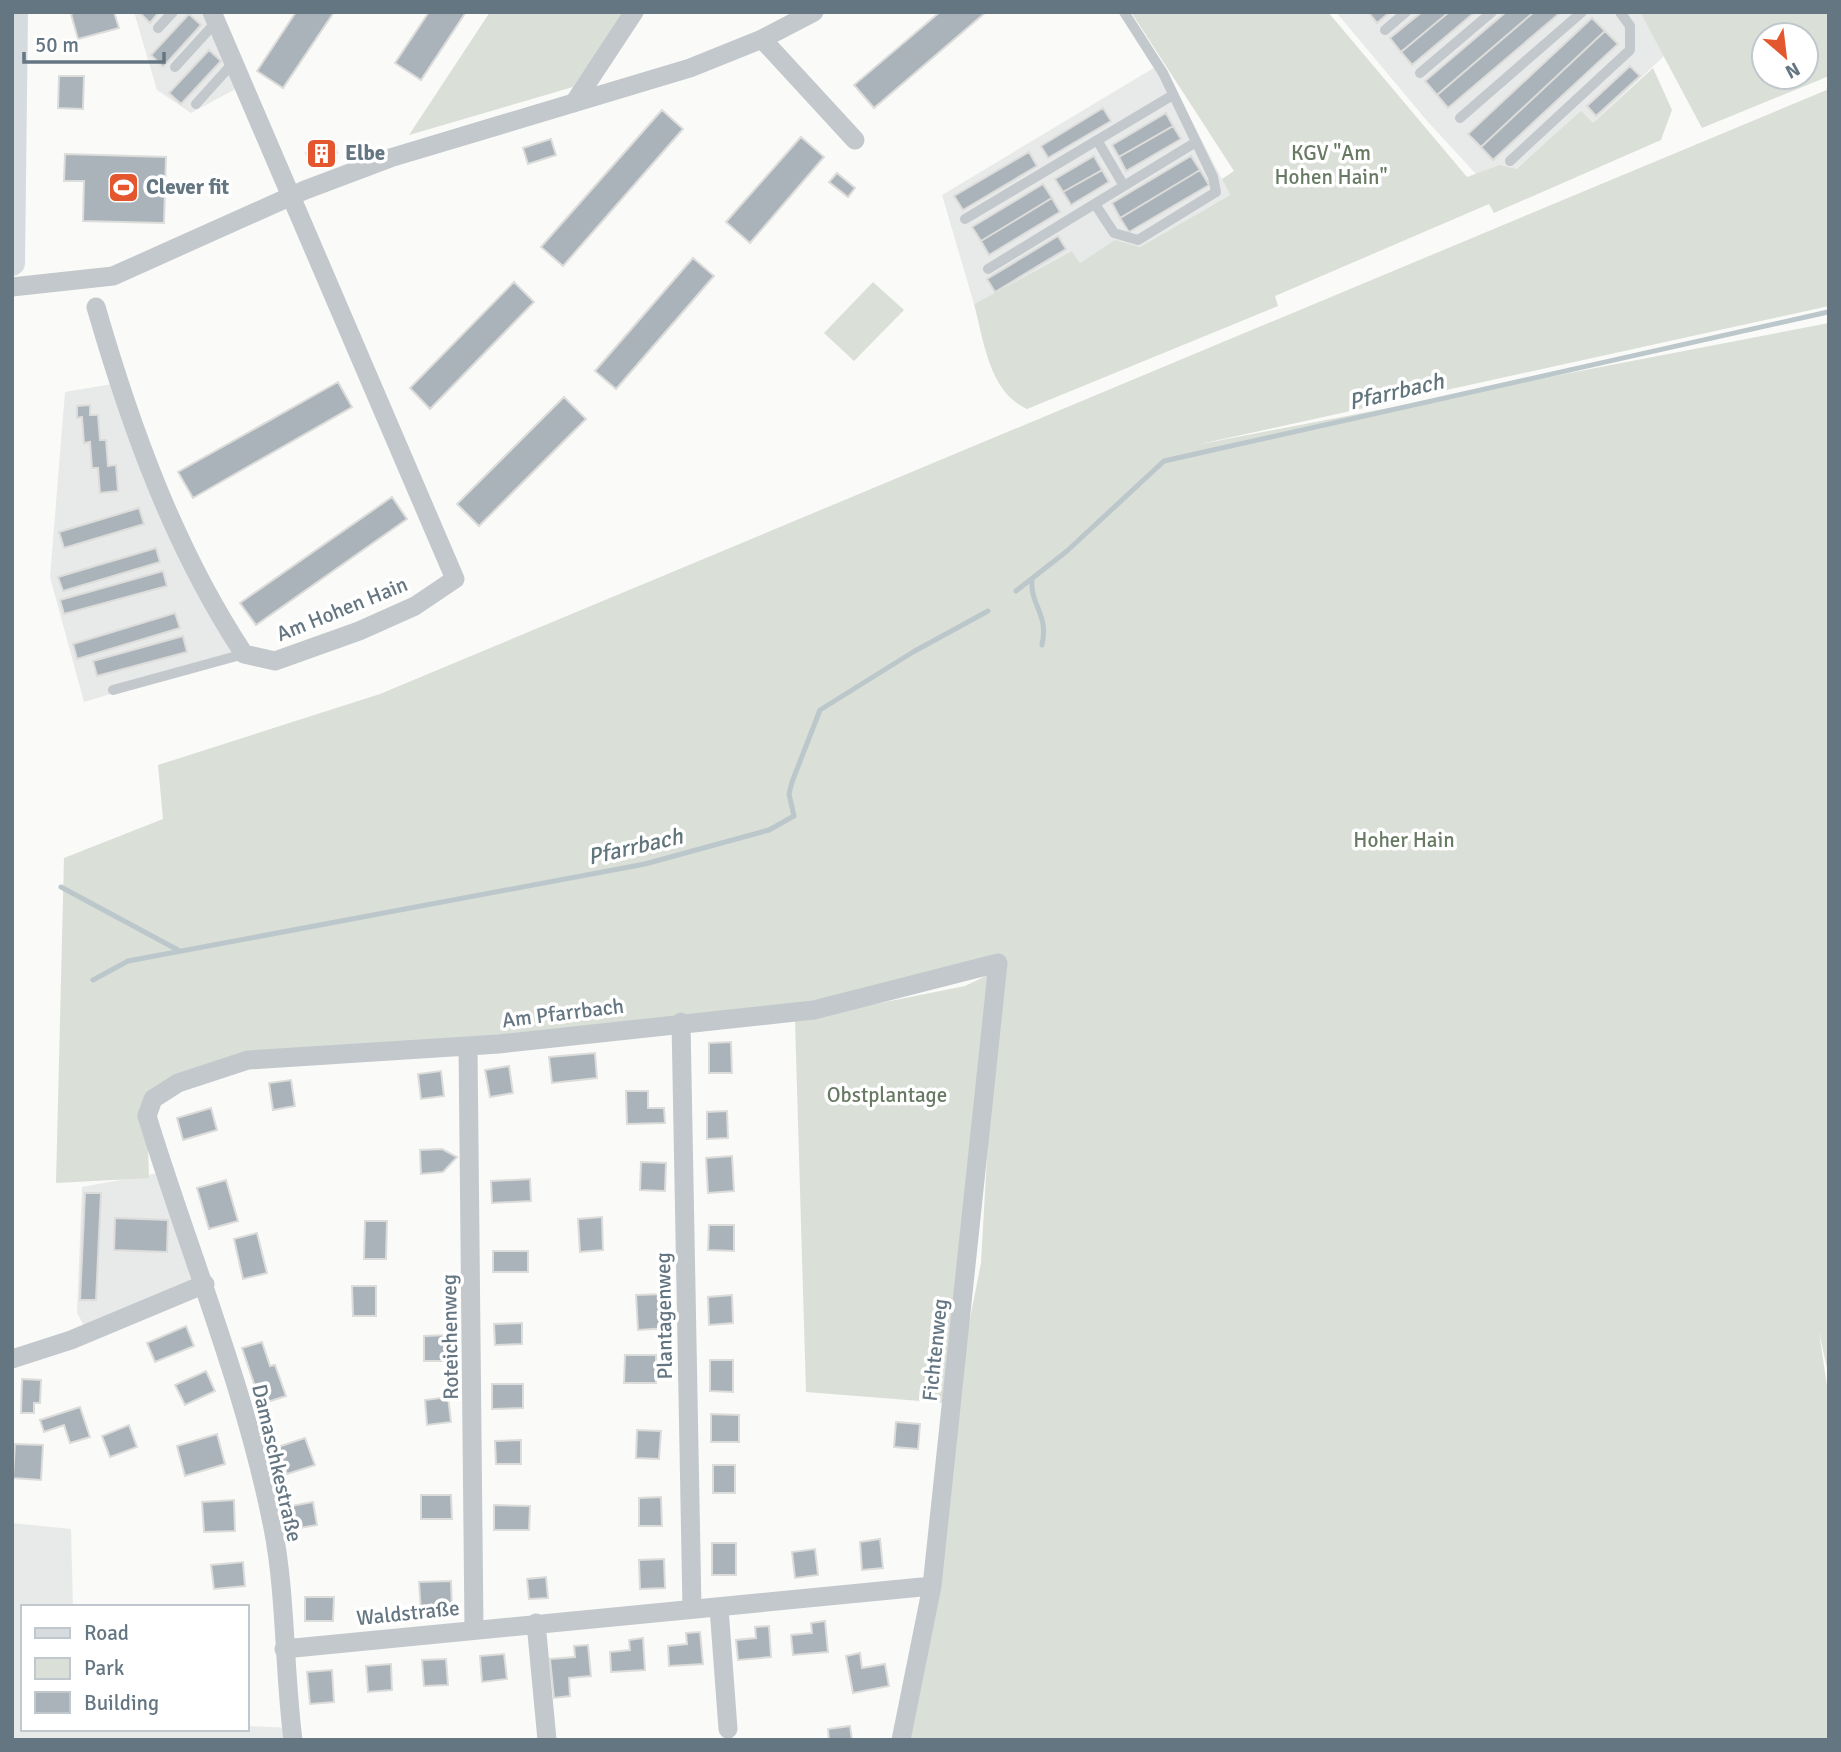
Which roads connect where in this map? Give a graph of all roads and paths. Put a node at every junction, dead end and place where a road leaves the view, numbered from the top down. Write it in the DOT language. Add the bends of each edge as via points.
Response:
graph roads {
  1 [pos="16,12"];
  2 [pos="173,12"];
  3 [pos="634,12"];
  4 [pos="814,12"];
  5 [pos="1124,12"];
  6 [pos="1406,12"];
  7 [pos="1492,12"];
  8 [pos="1582,12"];
  9 [pos="1620,12"];
  10 [pos="214,17"];
  11 [pos="158,28"];
  12 [pos="1385,30"];
  13 [pos="762,39"];
  14 [pos="233,63"];
  15 [pos="175,67"];
  16 [pos="13,73"];
  17 [pos="1420,73"];
  18 [pos="1173,95"];
  19 [pos="574,103"];
  20 [pos="196,104"];
  21 [pos="1460,118"];
  22 [pos="855,140"];
  23 [pos="1097,140"];
  24 [pos="1196,142"];
  25 [pos="1510,161"];
  26 [pos="1124,186"];
  27 [pos="290,195"];
  28 [pos="1095,204"];
  29 [pos="965,219"];
  30 [pos="12,263"];
  31 [pos="988,269"];
  32 [pos="12,287"];
  33 [pos="96,307"];
  34 [pos="244,654"];
  35 [pos="113,690"];
  36 [pos="998,963"];
  37 [pos="681,1022"];
  38 [pos="468,1046"];
  39 [pos="147,1116"];
  40 [pos="205,1284"];
  41 [pos="12,1359"];
  42 [pos="932,1586"];
  43 [pos="719,1608"];
  44 [pos="692,1609"];
  45 [pos="536,1623"];
  46 [pos="474,1629"];
  47 [pos="284,1649"];
  48 [pos="729,1729"];
  49 [pos="293,1740"];
  50 [pos="547,1740"];
  51 [pos="901,1740"];
  1 -- 16 [label="main road"];
  2 -- 11 [label="lane"];
  3 -- 19 [label="street"];
  4 -- 13 [label="street"];
  5 -- 18 [label="lane"];
  6 -- 12 [label="lane"];
  7 -- 17 [label="lane"];
  8 -- 21 [label="lane"];
  9 -- 25 [label="lane" via="1630,26 1630,50"];
  10 -- 14 [label="street, Am Hohen Hain"];
  10 -- 15 [label="lane"];
  13 -- 19 [label="street" via="690,68"];
  13 -- 22 [label="street"];
  14 -- 20 [label="lane"];
  14 -- 27 [label="street, Am Hohen Hain"];
  16 -- 30 [label="main road"];
  18 -- 23 [label="lane"];
  18 -- 24 [label="lane"];
  19 -- 27 [label="street"];
  23 -- 26 [label="lane"];
  23 -- 29 [label="lane"];
  24 -- 26 [label="lane"];
  24 -- 28 [label="lane" via="1216,192 1138,240 1114,233"];
  26 -- 28 [label="lane"];
  27 -- 32 [label="street" via="113,276"];
  27 -- 34 [label="street, Am Hohen Hain" via="455,579 415,606 275,662"];
  28 -- 31 [label="lane"];
  33 -- 34 [label="street" via="117,379 165,508 211,604"];
  34 -- 35 [label="lane"];
  36 -- 37 [label="street, Am Pfarrbach" via="814,1010"];
  36 -- 42 [label="street, Fichtenweg"];
  37 -- 38 [label="street, Am Pfarrbach"];
  37 -- 44 [label="street, Plantagenweg"];
  38 -- 39 [label="street, Am Pfarrbach" via="248,1060 178,1083 153,1099"];
  38 -- 46 [label="street, Roteichenweg"];
  39 -- 40 [label="street, Damaschkestraße"];
  40 -- 41 [label="street" via="71,1340"];
  40 -- 47 [label="street, Damaschkestraße" via="273,1530"];
  42 -- 43 [label="street, Waldstraße"];
  42 -- 51 [label="street, Fichtenweg"];
  43 -- 44 [label="street, Waldstraße"];
  43 -- 48 [label="street"];
  44 -- 45 [label="street, Waldstraße"];
  45 -- 46 [label="street, Waldstraße"];
  45 -- 50 [label="street"];
  46 -- 47 [label="street, Waldstraße"];
  47 -- 49 [label="street, Damaschkestraße"];
}
